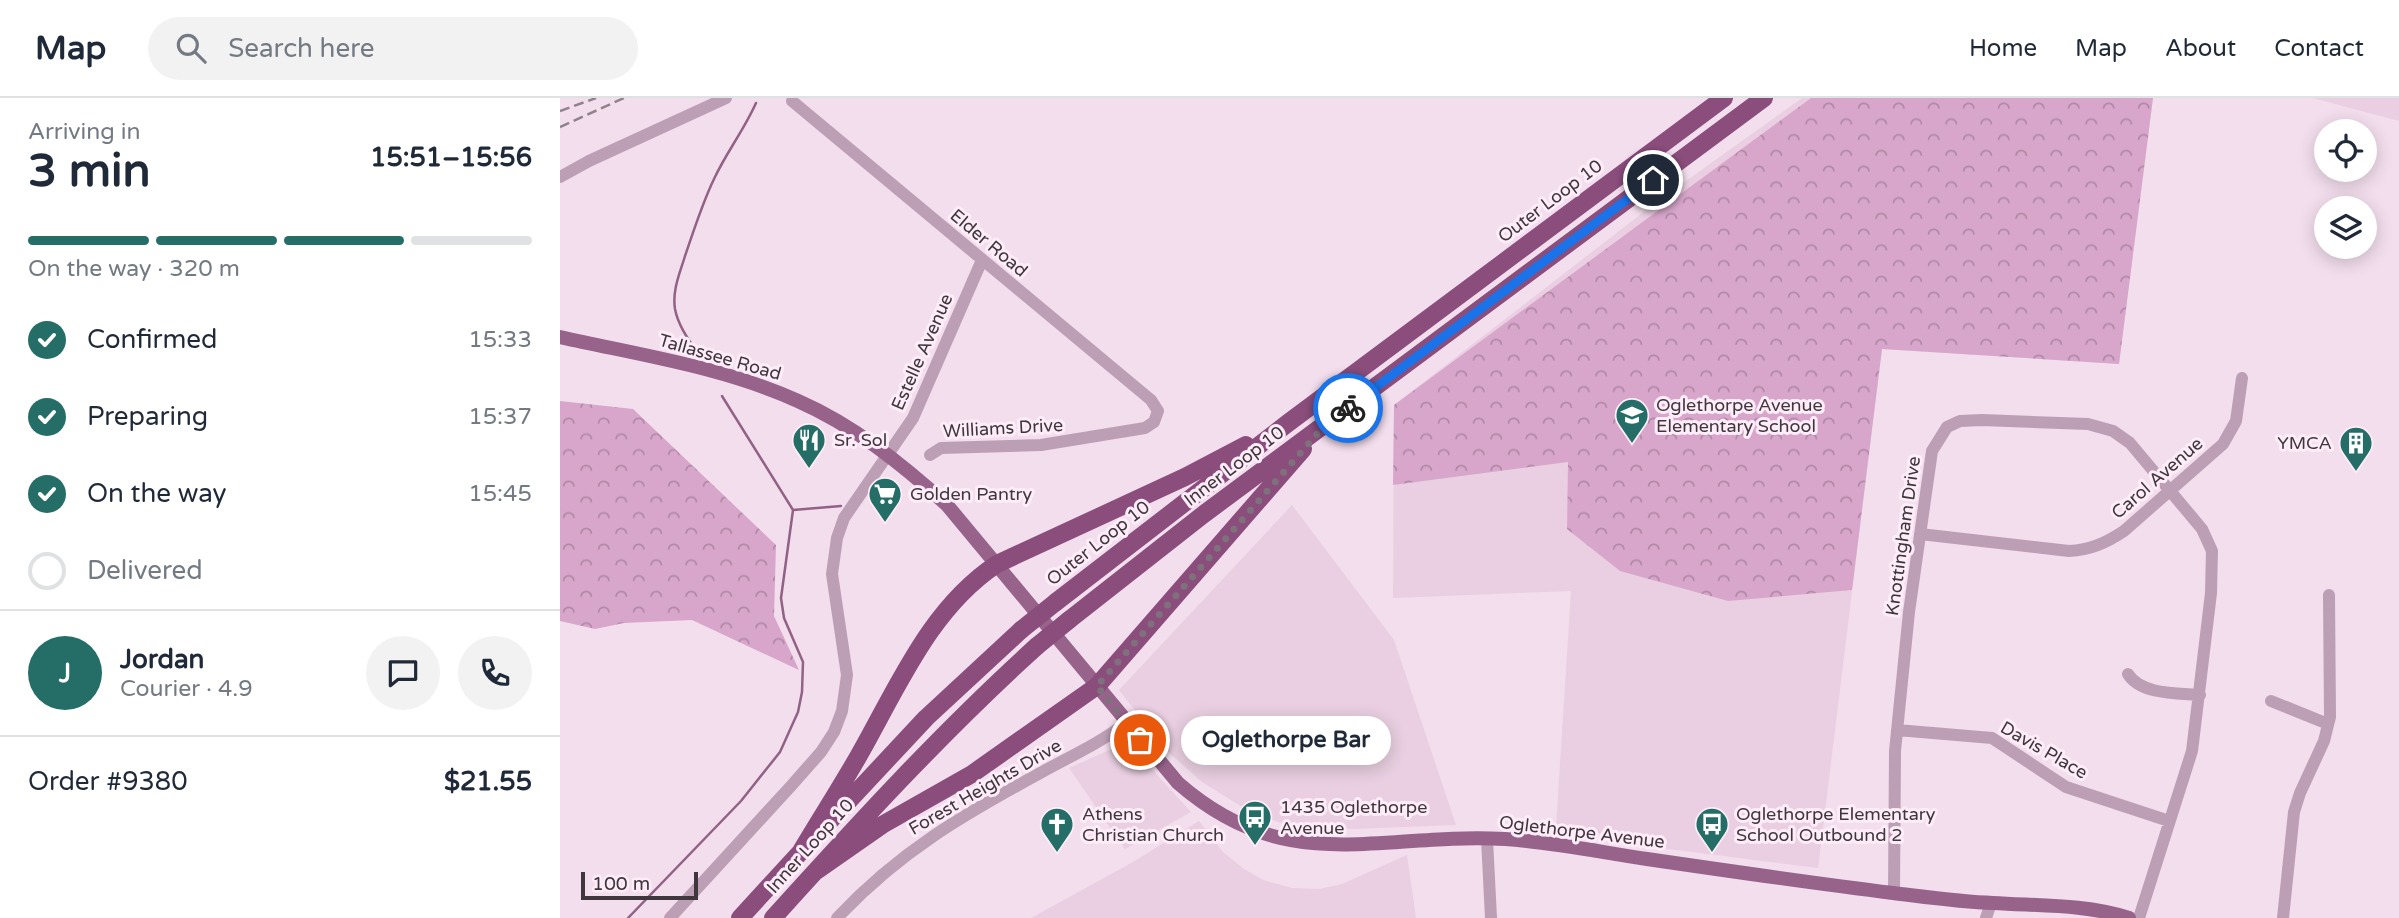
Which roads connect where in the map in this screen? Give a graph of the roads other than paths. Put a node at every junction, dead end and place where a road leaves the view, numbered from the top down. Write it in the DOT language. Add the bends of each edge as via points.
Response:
graph roads {
  1 [pos="726,98"];
  2 [pos="1724,98"];
  3 [pos="1763,98"];
  4 [pos="792,101"];
  5 [pos="560,177"];
  6 [pos="982,260"];
  7 [pos="560,337"];
  8 [pos="2242,378"];
  9 [pos="1158,414"];
  10 [pos="1288,423"];
  11 [pos="1324,426"];
  12 [pos="930,455"];
  13 [pos="888,456"];
  14 [pos="2170,491"];
  15 [pos="1920,534"];
  16 [pos="997,564"];
  17 [pos="2329,595"];
  18 [pos="1038,613"];
  19 [pos="2128,674"];
  20 [pos="1097,686"];
  21 [pos="2200,695"];
  22 [pos="2271,701"];
  23 [pos="1126,723"];
  24 [pos="2329,724"];
  25 [pos="1897,730"];
  26 [pos="2169,821"];
  27 [pos="1487,839"];
  28 [pos="800,853"];
  29 [pos="816,871"];
  30 [pos="1894,893"];
  31 [pos="1991,903"];
  32 [pos="2087,913"];
  33 [pos="670,918"];
  34 [pos="740,918"];
  35 [pos="773,918"];
  36 [pos="837,918"];
  37 [pos="1492,918"];
  38 [pos="1986,918"];
  39 [pos="2129,918"];
  40 [pos="2139,918"];
  41 [pos="2283,918"];
  1 -- 5 [label="street"];
  2 -- 10 [label="highway, Outer Loop 10"];
  3 -- 11 [label="highway, Inner Loop 10"];
  4 -- 6 [label="street, Elder Road"];
  6 -- 9 [label="street, Elder Road" via="1150,400"];
  6 -- 13 [label="street, Estelle Avenue" via="913,418"];
  7 -- 13 [label="main road, Tallassee Road" via="751,383 824,414"];
  8 -- 14 [label="street, Carol Avenue" via="2238,412 2228,437"];
  9 -- 12 [label="street, Williams Drive" via="1145,428 1041,446 941,447"];
  10 -- 16 [label="highway" via="1185,477"];
  10 -- 28 [label="highway, Outer Loop 10, bridge" via="1021,630 926,718"];
  11 -- 20 [label="highway"];
  11 -- 29 [label="highway, Inner Loop 10, bridge" via="1123,575 1037,646 956,722"];
  13 -- 16 [label="main road, Tallassee Road" via="947,505"];
  13 -- 33 [label="street, Estelle Avenue" via="844,518 834,555 833,591 847,675 834,732"];
  14 -- 15 [label="street, Carol Avenue" via="2124,531 2087,549 2058,551"];
  14 -- 15 [label="street, Knottingham Drive" via="2130,443 2104,427 1960,421 1947,427 1932,451"];
  14 -- 21 [label="street, Knottingham Drive" via="2202,529 2212,551"];
  15 -- 25 [label="street, Knottingham Drive"];
  16 -- 18 [label="main road, Tallassee Road"];
  16 -- 28 [label="highway" via="975,578 906,668"];
  17 -- 24 [label="street"];
  18 -- 20 [label="main road, Oglethorpe Avenue"];
  19 -- 21 [label="street" via="2148,688"];
  20 -- 23 [label="main road, Oglethorpe Avenue"];
  20 -- 29 [label="highway" via="972,774 882,825"];
  21 -- 26 [label="street, Knottingham Drive" via="2192,751"];
  22 -- 24 [label="street"];
  23 -- 27 [label="main road, Oglethorpe Avenue" via="1194,797 1254,831 1321,845"];
  23 -- 36 [label="street, Forest Heights Drive" via="924,841"];
  24 -- 41 [label="street" via="2294,812"];
  25 -- 26 [label="street, Davis Place" via="1992,738 2066,787"];
  25 -- 30 [label="street, Knottingham Drive"];
  26 -- 40 [label="street, Knottingham Drive"];
  27 -- 30 [label="main road, Oglethorpe Avenue"];
  27 -- 37 [label="street"];
  28 -- 34 [label="highway, Outer Loop 10"];
  29 -- 35 [label="highway, Inner Loop 10"];
  30 -- 31 [label="main road, Oglethorpe Avenue"];
  31 -- 32 [label="main road, Oglethorpe Avenue"];
  31 -- 38 [label="street"];
  32 -- 39 [label="main road, Oglethorpe Avenue"];
}
